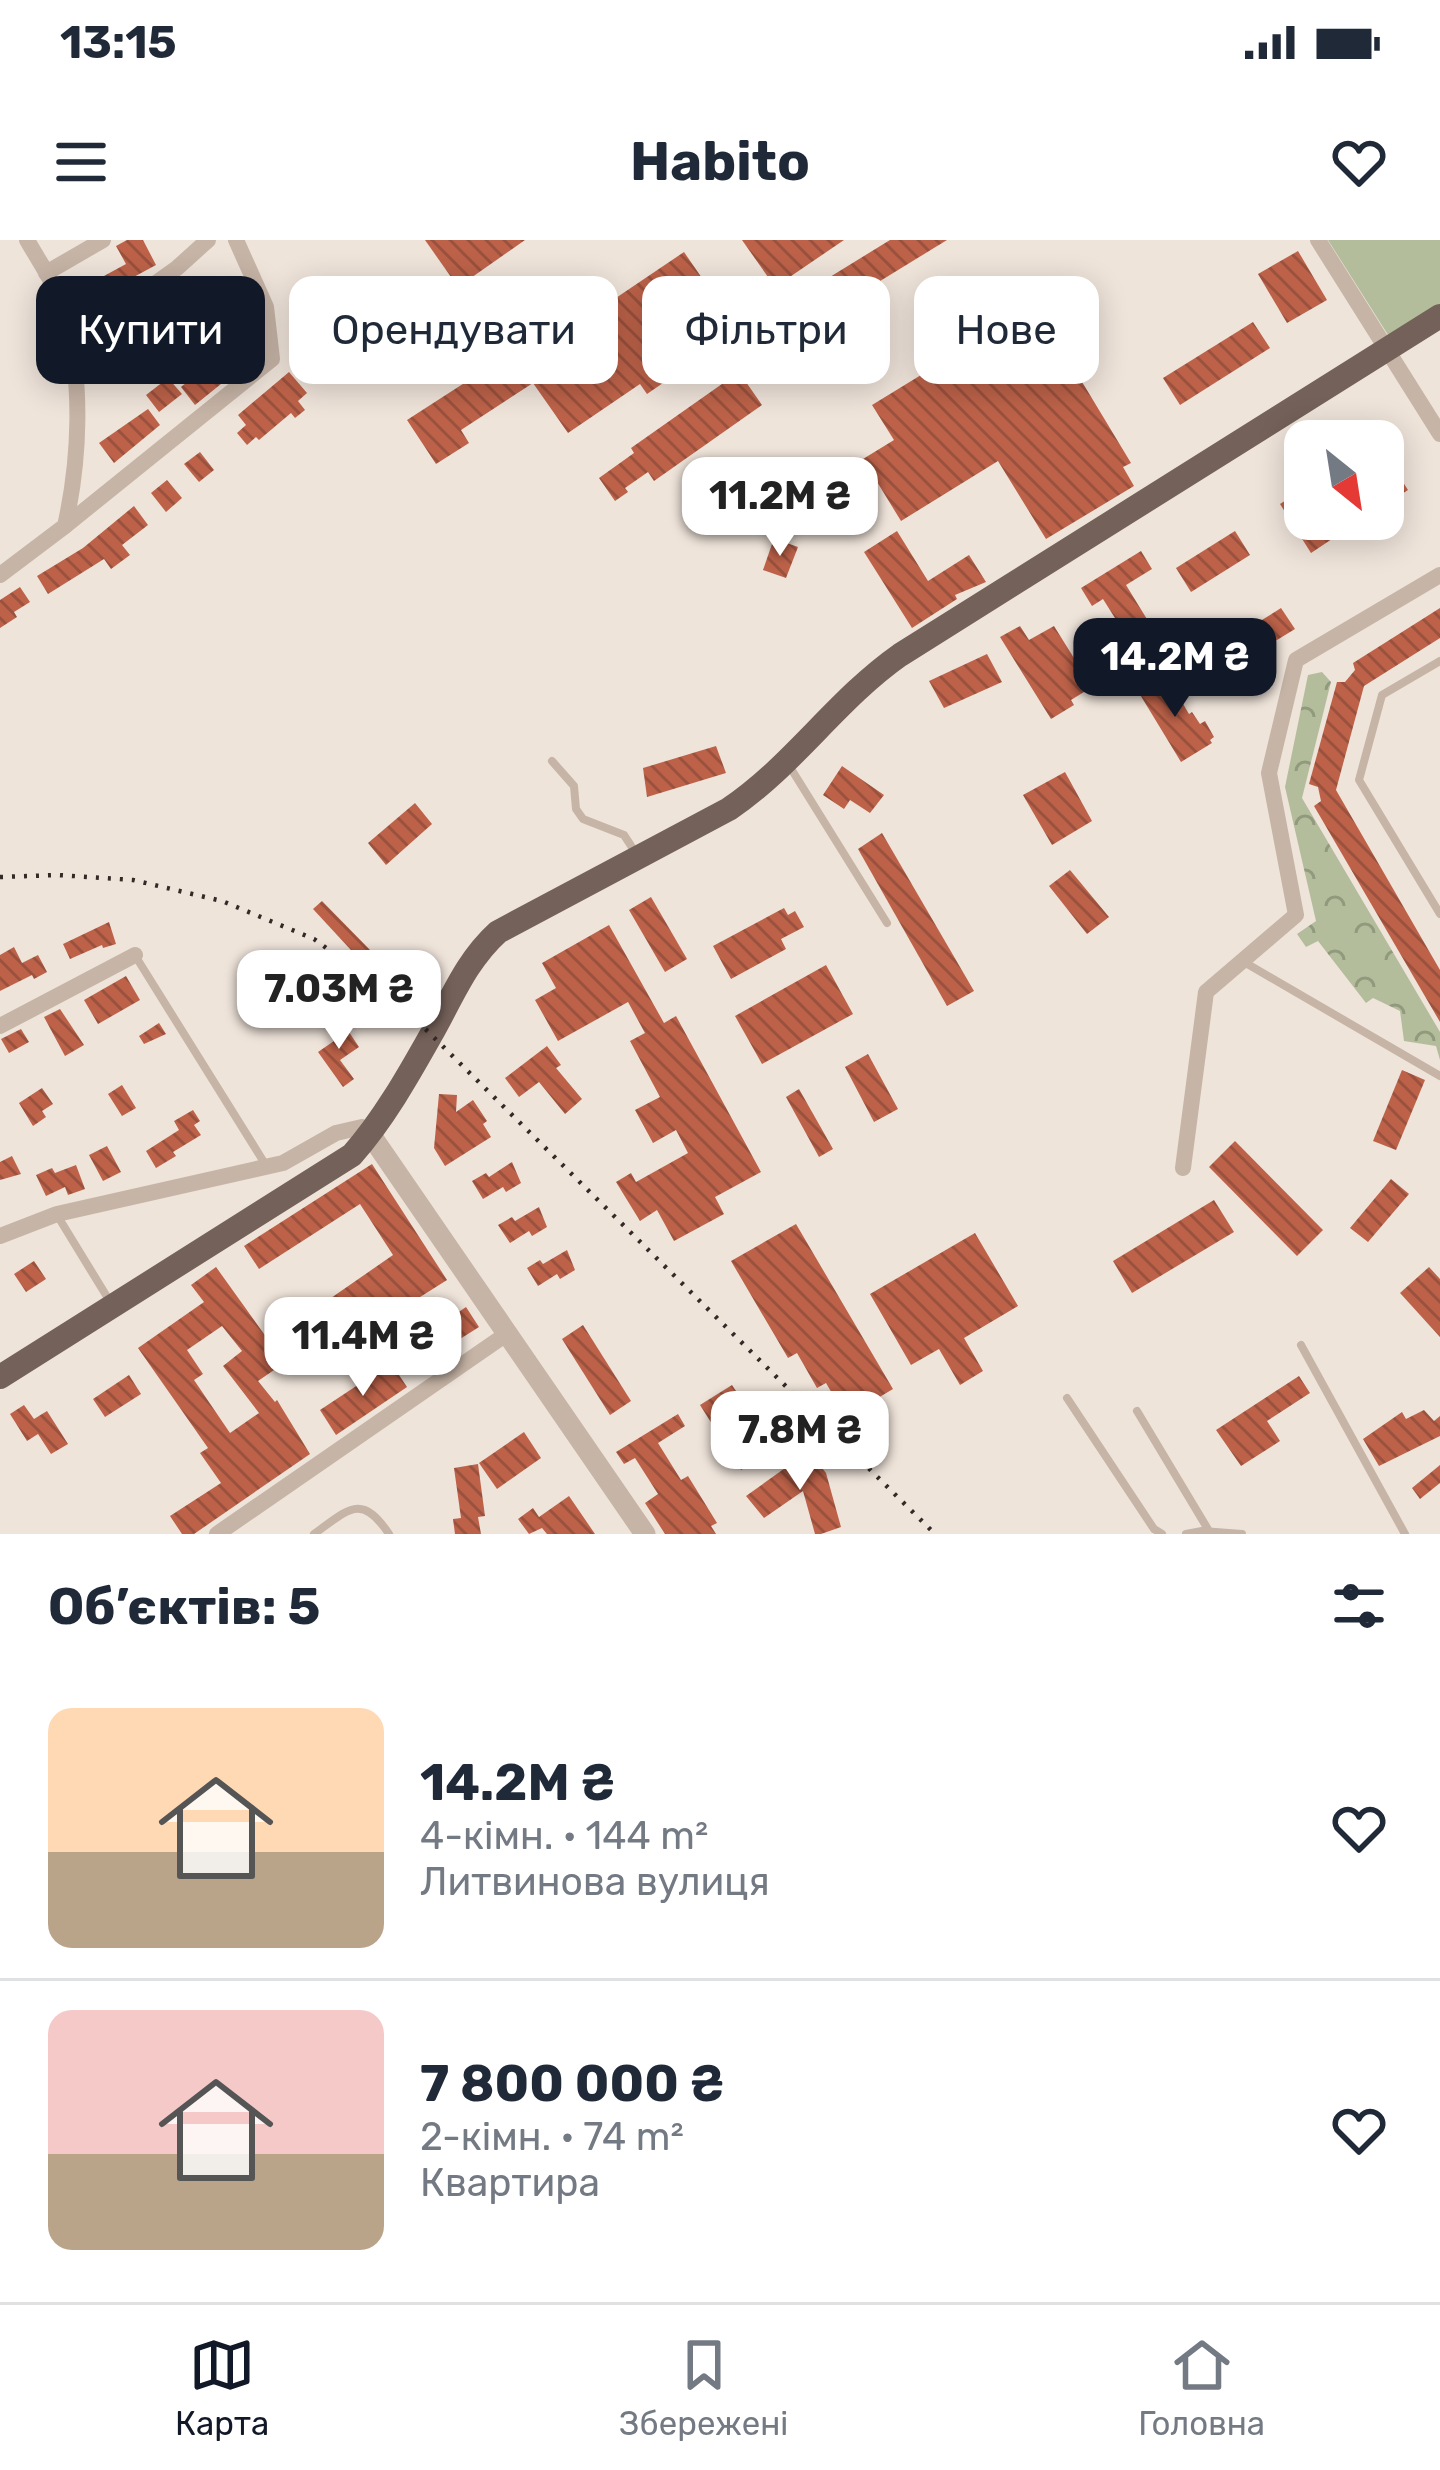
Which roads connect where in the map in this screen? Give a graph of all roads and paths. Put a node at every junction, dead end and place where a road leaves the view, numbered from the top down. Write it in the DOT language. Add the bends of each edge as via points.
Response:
graph roads {
  1 [pos="27,240"];
  2 [pos="104,240"];
  3 [pos="208,240"];
  4 [pos="236,240"];
  5 [pos="1318,240"];
  6 [pos="46,273"];
  7 [pos="47,276"];
  8 [pos="166,276"];
  9 [pos="1440,316"];
  10 [pos="1386,350"];
  11 [pos="73,384"];
  12 [pos="1438,428"];
  13 [pos="65,526"];
  14 [pos="0,575"];
  15 [pos="1440,575"];
  16 [pos="1440,661"];
  17 [pos="786,760"];
  18 [pos="552,761"];
  19 [pos="638,857"];
  20 [pos="1440,914"];
  21 [pos="887,923"];
  22 [pos="135,955"];
  23 [pos="1240,959"];
  24 [pos="0,1026"];
  25 [pos="1440,1076"];
  26 [pos="370,1134"];
  27 [pos="267,1167"];
  28 [pos="1183,1168"];
  29 [pos="56,1214"];
  30 [pos="0,1236"];
  31 [pos="112,1306"];
  32 [pos="508,1333"];
  33 [pos="1301,1345"];
  34 [pos="0,1377"];
  35 [pos="1067,1398"];
  36 [pos="1137,1412"];
  37 [pos="1209,1531"];
  38 [pos="219,1533"];
  39 [pos="314,1534"];
  40 [pos="388,1534"];
  41 [pos="645,1534"];
  42 [pos="1162,1534"];
  43 [pos="1186,1534"];
  44 [pos="1242,1534"];
  45 [pos="1405,1534"];
  1 -- 6 [label="street"];
  2 -- 6 [label="street"];
  3 -- 8 [label="street"];
  4 -- 13 [label="street" via="266,307 272,359"];
  5 -- 10 [label="street"];
  6 -- 7 [label="street"];
  9 -- 10 [label="main road"];
  10 -- 12 [label="street"];
  10 -- 17 [label="main road" via="900,655"];
  11 -- 13 [label="street" via="77,474"];
  13 -- 14 [label="street"];
  15 -- 23 [label="street" via="1296,660 1269,773 1296,915"];
  16 -- 20 [label="lane" via="1382,695 1359,779"];
  17 -- 19 [label="main road" via="729,809"];
  17 -- 21 [label="lane"];
  18 -- 19 [label="lane" via="574,786 583,819 624,835"];
  19 -- 26 [label="main road" via="520,918 482,947"];
  22 -- 24 [label="street"];
  22 -- 27 [label="lane"];
  23 -- 25 [label="lane"];
  23 -- 28 [label="street" via="1206,992"];
  26 -- 27 [label="street" via="362,1127 336,1133"];
  26 -- 31 [label="main road" via="352,1155"];
  26 -- 32 [label="street"];
  27 -- 29 [label="street"];
  29 -- 30 [label="street"];
  29 -- 31 [label="lane"];
  31 -- 34 [label="main road"];
  32 -- 38 [label="street"];
  32 -- 41 [label="street"];
  33 -- 45 [label="lane"];
  35 -- 42 [label="lane"];
  36 -- 37 [label="lane"];
  37 -- 43 [label="lane"];
  37 -- 44 [label="lane"];
  39 -- 40 [label="lane" via="360,1507"];
}
